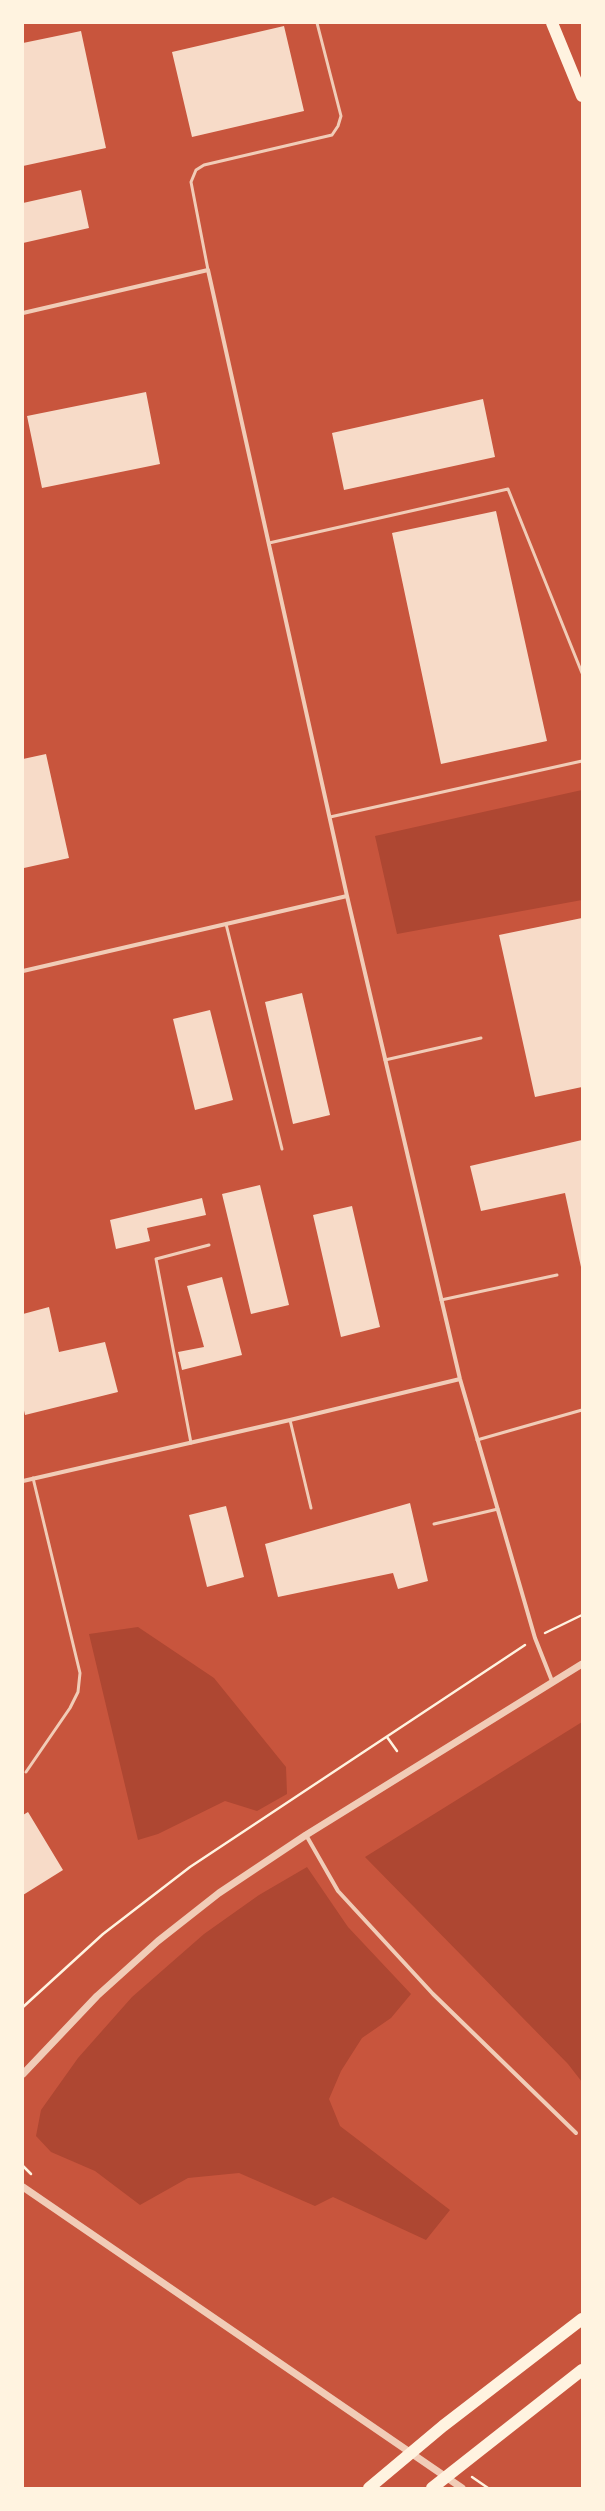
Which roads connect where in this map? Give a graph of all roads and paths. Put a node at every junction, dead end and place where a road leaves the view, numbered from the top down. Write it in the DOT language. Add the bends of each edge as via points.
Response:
graph roads {
  1 [pos="317,23"];
  2 [pos="552,23"];
  3 [pos="582,96"];
  4 [pos="208,270"];
  5 [pos="23,313"];
  6 [pos="269,543"];
  7 [pos="582,673"];
  8 [pos="582,761"];
  9 [pos="330,817"];
  10 [pos="347,896"];
  11 [pos="226,924"];
  12 [pos="23,971"];
  13 [pos="481,1038"];
  14 [pos="385,1060"];
  15 [pos="282,1150"];
  16 [pos="209,1245"];
  17 [pos="557,1276"];
  18 [pos="441,1300"];
  19 [pos="460,1379"];
  20 [pos="582,1410"];
  21 [pos="290,1420"];
  22 [pos="477,1440"];
  23 [pos="191,1443"];
  24 [pos="33,1478"];
  25 [pos="23,1481"];
  26 [pos="311,1508"];
  27 [pos="498,1509"];
  28 [pos="434,1524"];
  29 [pos="582,1615"];
  30 [pos="535,1638"];
  31 [pos="582,1664"];
  32 [pos="552,1681"];
  33 [pos="387,1737"];
  34 [pos="397,1751"];
  35 [pos="26,1772"];
  36 [pos="306,1835"];
  37 [pos="23,2007"];
  38 [pos="23,2074"];
  39 [pos="576,2133"];
  40 [pos="23,2187"];
  41 [pos="582,2319"];
  42 [pos="582,2370"];
  43 [pos="369,2488"];
  44 [pos="432,2488"];
  45 [pos="462,2488"];
  1 -- 4 [label="lane" via="341,116 338,126 332,135 204,164 196,170 191,182"];
  2 -- 3 [label="highway"];
  4 -- 5 [label="street"];
  4 -- 6 [label="street"];
  6 -- 7 [label="lane" via="508,489"];
  6 -- 9 [label="street"];
  8 -- 9 [label="lane"];
  9 -- 10 [label="street"];
  10 -- 11 [label="street"];
  10 -- 14 [label="street"];
  11 -- 12 [label="street"];
  11 -- 15 [label="lane"];
  13 -- 14 [label="lane"];
  14 -- 18 [label="street"];
  16 -- 23 [label="lane" via="156,1259"];
  17 -- 18 [label="lane"];
  18 -- 19 [label="street"];
  19 -- 21 [label="street"];
  19 -- 22 [label="street"];
  20 -- 22 [label="lane"];
  21 -- 23 [label="street"];
  21 -- 26 [label="lane"];
  22 -- 27 [label="street"];
  23 -- 24 [label="street"];
  24 -- 25 [label="street"];
  24 -- 35 [label="lane" via="80,1673 78,1692 70,1708"];
  27 -- 28 [label="lane"];
  27 -- 30 [label="street"];
  29 -- 30 [label="path"];
  30 -- 32 [label="street"];
  30 -- 33 [label="path"];
  31 -- 32 [label="street"];
  32 -- 36 [label="street"];
  33 -- 34 [label="path"];
  33 -- 37 [label="path" via="190,1867 103,1934"];
  36 -- 38 [label="street" via="220,1893 158,1940 97,1996"];
  36 -- 39 [label="street" via="338,1891 433,1994"];
  40 -- 45 [label="street"];
  41 -- 43 [label="highway" via="443,2426"];
  42 -- 44 [label="highway"];
}
